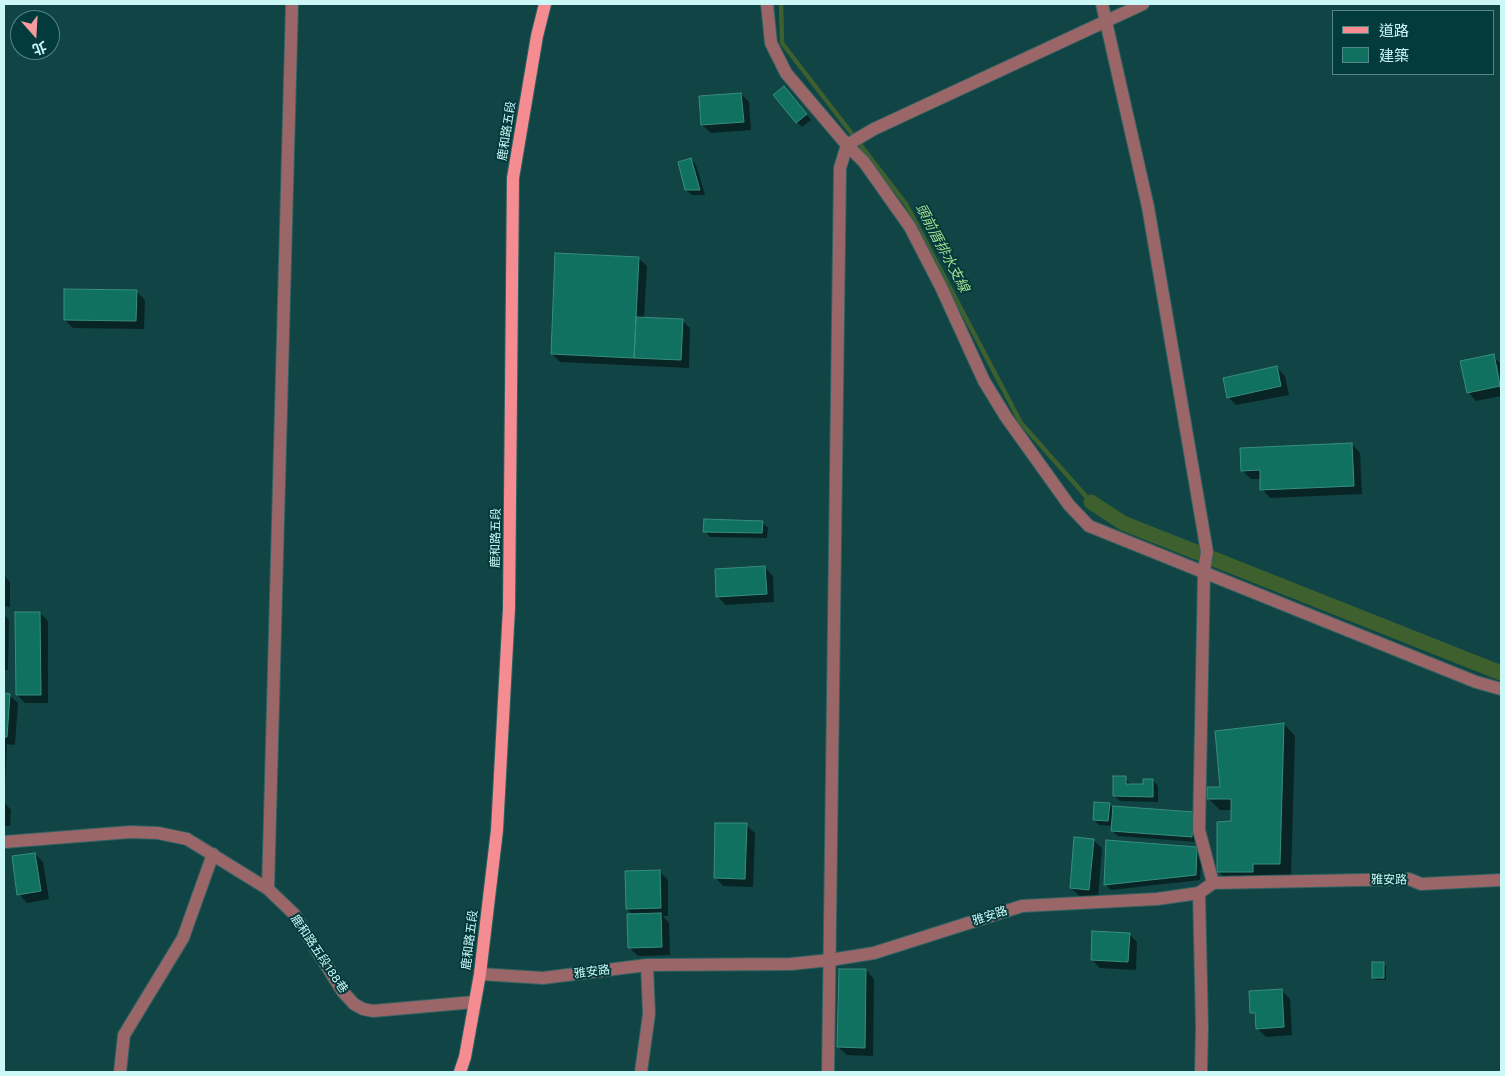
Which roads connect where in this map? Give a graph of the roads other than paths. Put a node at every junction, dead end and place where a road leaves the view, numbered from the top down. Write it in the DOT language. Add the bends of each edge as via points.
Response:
graph roads {
  1 [pos="292,4"];
  2 [pos="545,4"];
  3 [pos="767,4"];
  4 [pos="1102,4"];
  5 [pos="1142,4"];
  6 [pos="1105,21"];
  7 [pos="847,146"];
  8 [pos="1204,571"];
  9 [pos="1501,690"];
  10 [pos="4,842"];
  11 [pos="213,854"];
  12 [pos="1501,880"];
  13 [pos="1212,883"];
  14 [pos="268,889"];
  15 [pos="1199,893"];
  16 [pos="830,960"];
  17 [pos="647,965"];
  18 [pos="480,974"];
  19 [pos="474,1002"];
  20 [pos="120,1072"];
  21 [pos="460,1072"];
  22 [pos="642,1072"];
  23 [pos="828,1072"];
  24 [pos="1201,1072"];
  1 -- 14 [label="street"];
  2 -- 18 [label="main road, 鹿和路五段" via="513,178 509,608 497,830"];
  3 -- 7 [label="street" via="772,43 786,73"];
  4 -- 6 [label="street"];
  5 -- 6 [label="street"];
  6 -- 7 [label="street" via="874,129"];
  6 -- 8 [label="street" via="1148,207 1207,552"];
  7 -- 8 [label="street" via="864,162 910,227 984,381 1006,418 1069,505 1089,526"];
  7 -- 16 [label="street" via="840,168"];
  8 -- 9 [label="street"];
  8 -- 13 [label="street" via="1199,830"];
  10 -- 11 [label="street, 鹿和路五段188巷" via="130,832 158,833 187,839"];
  11 -- 14 [label="street, 鹿和路五段188巷"];
  11 -- 20 [label="street" via="183,938 124,1035"];
  12 -- 13 [label="street, 雅安路" via="1421,884 1409,879"];
  13 -- 15 [label="street, 雅安路"];
  14 -- 19 [label="street, 鹿和路五段188巷" via="294,914 343,992 363,1009 373,1011"];
  15 -- 16 [label="street, 雅安路" via="1157,899 1022,906 874,953"];
  15 -- 24 [label="street"];
  16 -- 17 [label="street, 雅安路" via="791,964"];
  16 -- 23 [label="street"];
  17 -- 18 [label="street, 雅安路" via="543,978"];
  17 -- 22 [label="street" via="649,1014"];
  18 -- 19 [label="main road, 鹿和路五段"];
  19 -- 21 [label="main road, 鹿和路五段"];
}
